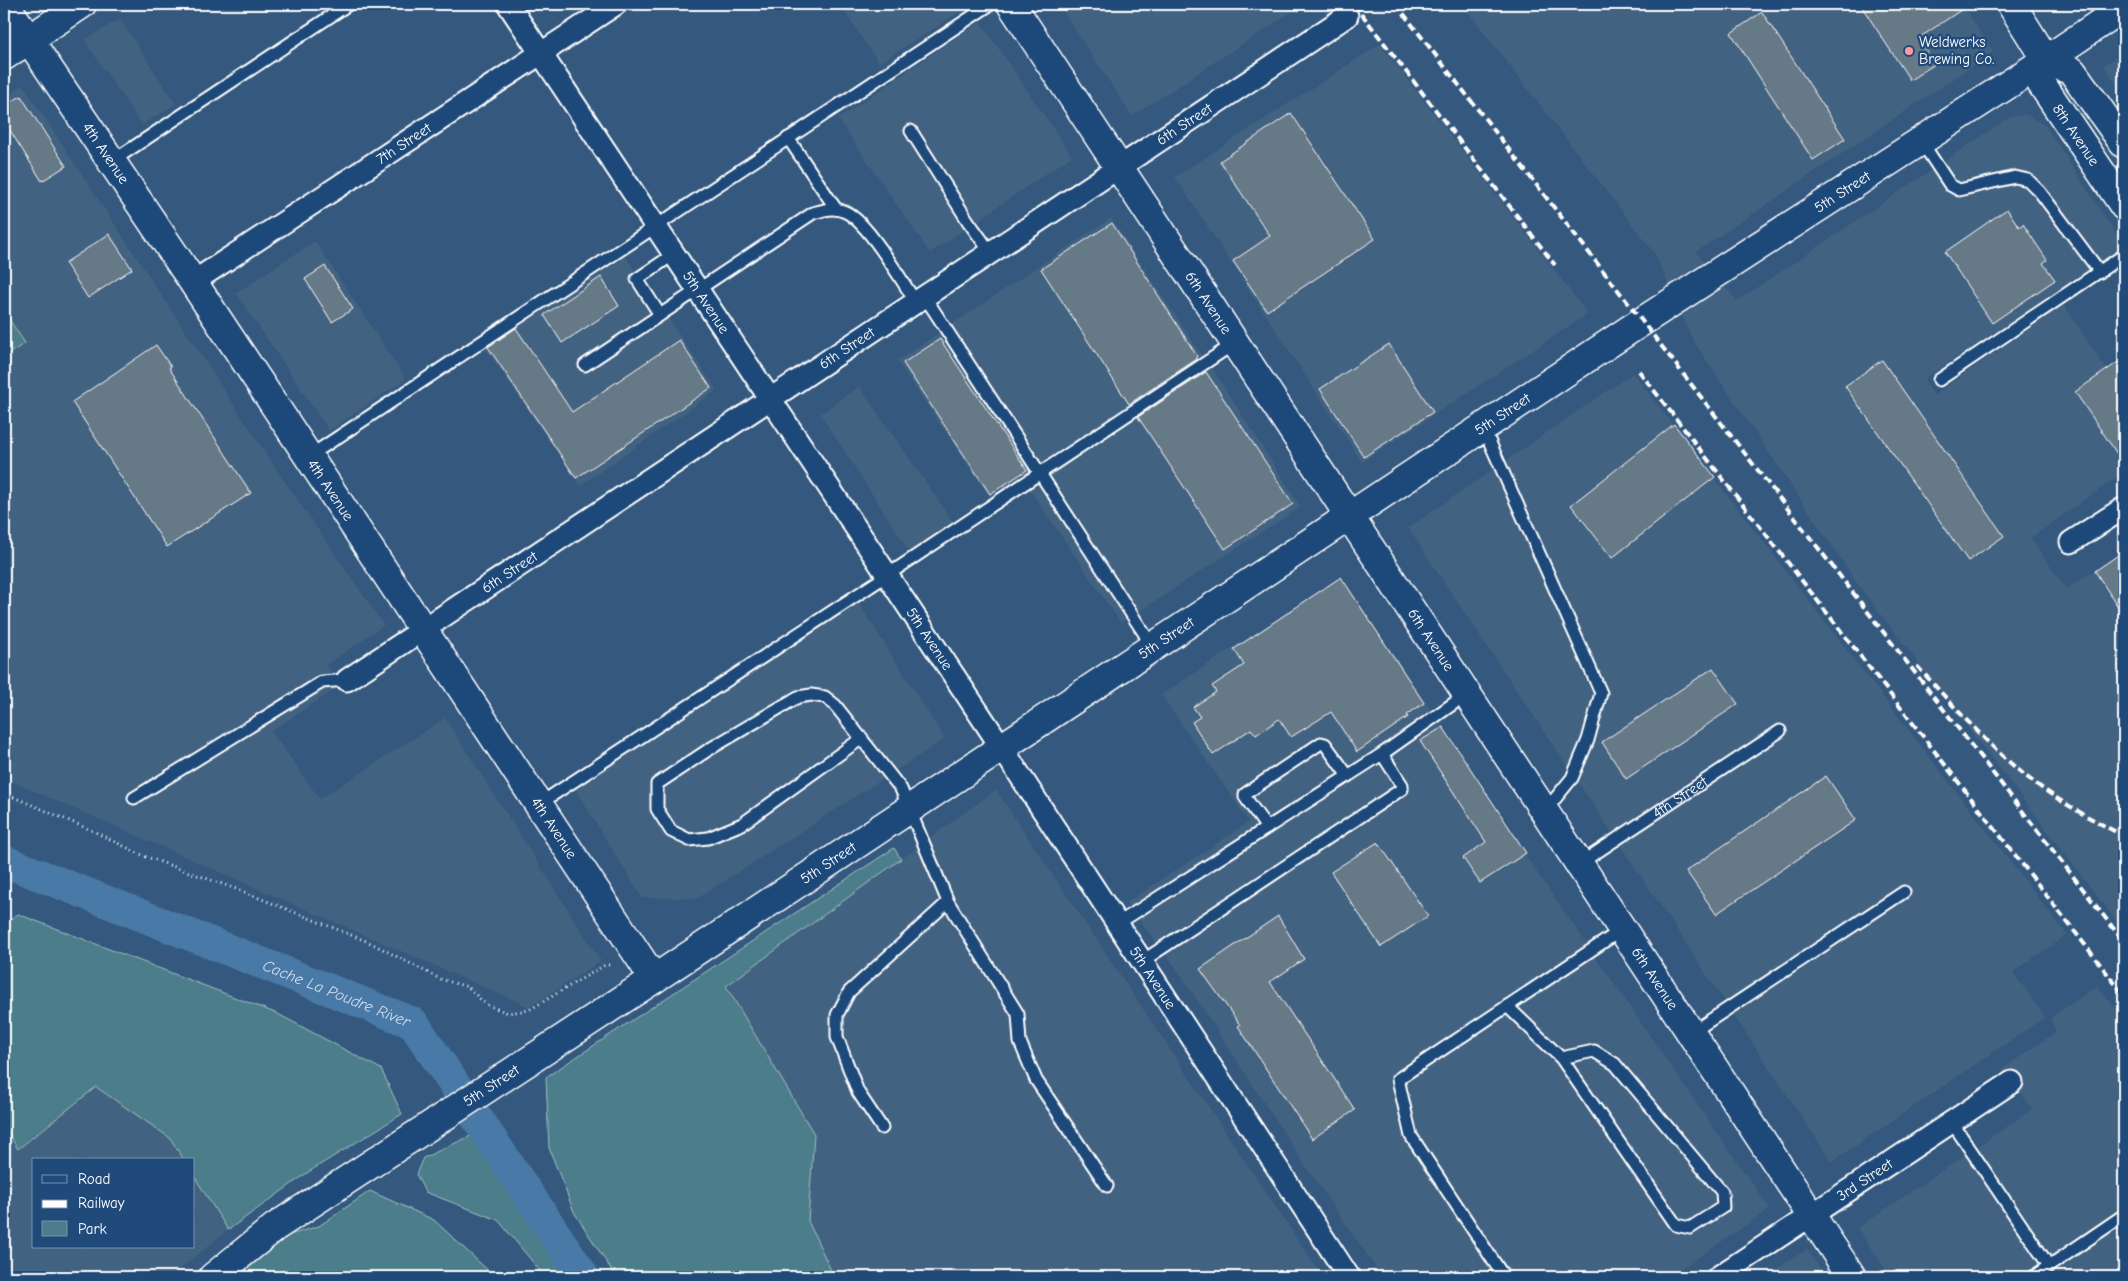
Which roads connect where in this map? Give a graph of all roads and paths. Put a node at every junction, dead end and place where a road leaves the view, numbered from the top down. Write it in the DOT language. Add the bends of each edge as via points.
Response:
graph roads {
  1 [pos="5,4"];
  2 [pos="82,4"];
  3 [pos="350,4"];
  4 [pos="508,4"];
  5 [pos="616,4"];
  6 [pos="991,4"];
  7 [pos="1011,4"];
  8 [pos="2011,4"];
  9 [pos="2124,7"];
  10 [pos="1348,16"];
  11 [pos="28,39"];
  12 [pos="541,53"];
  13 [pos="4,56"];
  14 [pos="2046,60"];
  15 [pos="911,131"];
  16 [pos="788,138"];
  17 [pos="1921,141"];
  18 [pos="2124,144"];
  19 [pos="111,162"];
  20 [pos="1120,168"];
  21 [pos="2124,206"];
  22 [pos="836,210"];
  23 [pos="655,226"];
  24 [pos="991,253"];
  25 [pos="674,254"];
  26 [pos="2124,255"];
  27 [pos="2100,272"];
  28 [pos="193,282"];
  29 [pos="698,290"];
  30 [pos="921,300"];
  31 [pos="660,315"];
  32 [pos="1235,343"];
  33 [pos="585,365"];
  34 [pos="1939,380"];
  35 [pos="770,400"];
  36 [pos="1483,427"];
  37 [pos="308,457"];
  38 [pos="1040,473"];
  39 [pos="2124,508"];
  40 [pos="1350,516"];
  41 [pos="2070,542"];
  42 [pos="886,576"];
  43 [pos="422,630"];
  44 [pos="1153,647"];
  45 [pos="347,680"];
  46 [pos="1467,694"];
  47 [pos="1780,731"];
  48 [pos="862,738"];
  49 [pos="1002,748"];
  50 [pos="1382,754"];
  51 [pos="1348,776"];
  52 [pos="4,793"];
  53 [pos="134,798"];
  54 [pos="539,804"];
  55 [pos="908,810"];
  56 [pos="1545,811"];
  57 [pos="1267,828"];
  58 [pos="1579,864"];
  59 [pos="1904,892"];
  60 [pos="948,902"];
  61 [pos="1117,924"];
  62 [pos="1622,929"];
  63 [pos="1141,962"];
  64 [pos="610,965"];
  65 [pos="654,979"];
  66 [pos="1507,1006"];
  67 [pos="1691,1033"];
  68 [pos="1561,1058"];
  69 [pos="2012,1082"];
  70 [pos="1951,1121"];
  71 [pos="882,1128"];
  72 [pos="1107,1186"];
  73 [pos="1811,1214"];
  74 [pos="2124,1215"];
  75 [pos="2049,1266"];
  76 [pos="213,1277"];
  77 [pos="1349,1277"];
  78 [pos="1504,1277"];
  79 [pos="1718,1277"];
  80 [pos="1852,1277"];
  81 [pos="2032,1277"];
  1 -- 11 [label="main road, 4th Avenue"];
  2 -- 11 [label="main road"];
  3 -- 19 [label="lane"];
  4 -- 12 [label="street, 5th Avenue"];
  5 -- 12 [label="street, 7th Street"];
  6 -- 16 [label="lane"];
  7 -- 20 [label="main road, 6th Avenue"];
  8 -- 14 [label="main road"];
  9 -- 14 [label="main road, 5th Street"];
  10 -- 20 [label="street, 6th Street"];
  11 -- 13 [label="main road"];
  11 -- 19 [label="main road, 4th Avenue"];
  12 -- 23 [label="street, 5th Avenue"];
  12 -- 28 [label="street, 7th Street"];
  14 -- 17 [label="main road, 5th Street"];
  14 -- 18 [label="main road" via="2072,71"];
  14 -- 21 [label="main road, 8th Avenue" via="2041,83"];
  15 -- 24 [label="lane"];
  16 -- 22 [label="lane"];
  16 -- 23 [label="lane"];
  17 -- 27 [label="lane" via="1950,185 1959,190 2015,177 2028,180"];
  17 -- 36 [label="main road, 5th Street"];
  19 -- 28 [label="main road, 4th Avenue"];
  20 -- 24 [label="street, 6th Street"];
  20 -- 32 [label="main road, 6th Avenue"];
  22 -- 29 [label="lane" via="829,208 813,214"];
  22 -- 30 [label="lane" via="845,212 862,226"];
  23 -- 25 [label="street, 5th Avenue"];
  23 -- 37 [label="lane"];
  24 -- 30 [label="street, 6th Street"];
  25 -- 29 [label="street, 5th Avenue"];
  25 -- 31 [label="lane" via="637,279"];
  26 -- 27 [label="lane"];
  27 -- 34 [label="lane"];
  28 -- 37 [label="main road, 4th Avenue"];
  29 -- 31 [label="lane"];
  29 -- 35 [label="street, 5th Avenue"];
  30 -- 35 [label="street, 6th Street"];
  30 -- 38 [label="lane"];
  31 -- 33 [label="lane"];
  32 -- 38 [label="lane"];
  32 -- 40 [label="main road, 6th Avenue"];
  35 -- 42 [label="street, 5th Avenue"];
  35 -- 43 [label="street, 6th Street"];
  36 -- 40 [label="main road, 5th Street"];
  36 -- 56 [label="lane" via="1601,693 1588,740 1572,778"];
  37 -- 43 [label="main road, 4th Avenue"];
  38 -- 42 [label="lane"];
  38 -- 44 [label="lane"];
  39 -- 41 [label="street"];
  40 -- 44 [label="main road, 5th Street"];
  40 -- 46 [label="main road, 6th Avenue"];
  42 -- 49 [label="street, 5th Avenue"];
  42 -- 54 [label="lane"];
  43 -- 45 [label="street, 6th Street"];
  43 -- 54 [label="main road, 4th Avenue"];
  44 -- 49 [label="main road, 5th Street"];
  45 -- 53 [label="lane" via="322,682"];
  46 -- 50 [label="lane"];
  46 -- 56 [label="main road, 6th Avenue"];
  47 -- 58 [label="lane, 4th Street"];
  48 -- 48 [label="lane" via="825,697 798,697 657,784 657,809 671,830 689,840 708,838 742,824"];
  48 -- 55 [label="lane" via="901,790"];
  49 -- 55 [label="main road, 5th Street"];
  49 -- 61 [label="street, 5th Avenue"];
  50 -- 51 [label="lane"];
  50 -- 63 [label="lane" via="1402,789"];
  51 -- 57 [label="lane"];
  51 -- 57 [label="lane" via="1321,743 1246,794"];
  52 -- 64 [label="path" via="144,856 371,943 440,979 468,987 486,1004 508,1013 529,1010"];
  54 -- 65 [label="main road, 4th Avenue"];
  55 -- 60 [label="lane"];
  55 -- 65 [label="main road, 5th Street"];
  56 -- 58 [label="main road, 6th Avenue"];
  57 -- 61 [label="lane"];
  58 -- 62 [label="main road, 6th Avenue"];
  59 -- 67 [label="lane"];
  60 -- 71 [label="lane" via="849,992 837,1016 837,1037 858,1092"];
  60 -- 72 [label="lane" via="1018,1014 1020,1042 1036,1080"];
  61 -- 63 [label="street, 5th Avenue"];
  62 -- 66 [label="lane"];
  62 -- 67 [label="main road, 6th Avenue"];
  63 -- 77 [label="street, 5th Avenue"];
  65 -- 76 [label="main road, 5th Street" via="275,1227"];
  66 -- 68 [label="lane"];
  66 -- 78 [label="lane" via="1398,1078 1411,1136"];
  67 -- 73 [label="main road, 6th Avenue"];
  68 -- 68 [label="lane" via="1594,1051 1614,1064 1722,1192 1723,1207 1690,1228 1676,1225"];
  69 -- 70 [label="street, 3rd Street"];
  70 -- 73 [label="street, 3rd Street"];
  70 -- 75 [label="lane"];
  73 -- 79 [label="street, 3rd Street"];
  73 -- 80 [label="main road, 6th Avenue"];
  74 -- 75 [label="lane"];
  75 -- 81 [label="lane"];
}
